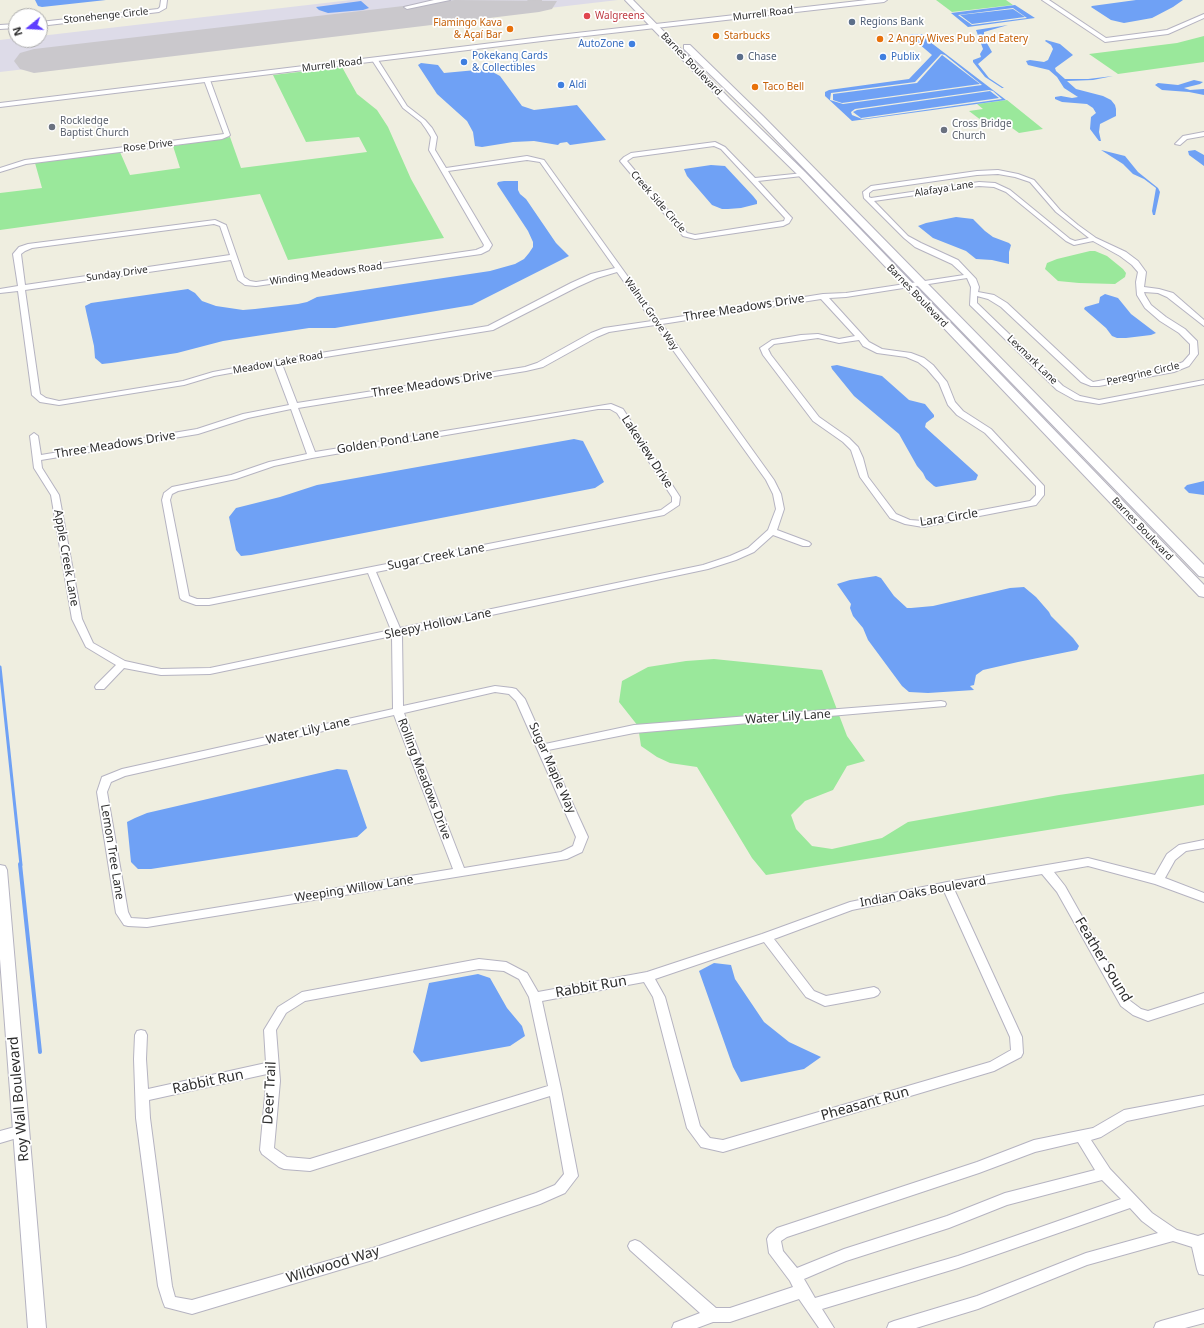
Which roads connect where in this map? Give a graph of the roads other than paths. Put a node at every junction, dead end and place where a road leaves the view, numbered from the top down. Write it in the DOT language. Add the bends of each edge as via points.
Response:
graph roads {
  1 [pos="164,0"];
  2 [pos="447,0"];
  3 [pos="629,0"];
  4 [pos="640,0"];
  5 [pos="846,0"];
  6 [pos="884,0"];
  7 [pos="1044,0"];
  8 [pos="407,8"];
  9 [pos="1204,16"];
  10 [pos="48,23"];
  11 [pos="660,25"];
  12 [pos="668,40"];
  13 [pos="375,60"];
  14 [pos="703,76"];
  15 [pos="718,77"];
  16 [pos="207,80"];
  17 [pos="0,105"];
  18 [pos="747,105"];
  19 [pos="1204,134"];
  20 [pos="1178,144"];
  21 [pos="0,170"];
  22 [pos="444,170"];
  23 [pos="806,175"];
  24 [pos="753,180"];
  25 [pos="822,181"];
  26 [pos="870,200"];
  27 [pos="855,216"];
  28 [pos="1094,239"];
  29 [pos="234,257"];
  30 [pos="619,269"];
  31 [pos="963,270"];
  32 [pos="969,276"];
  33 [pos="911,282"];
  34 [pos="22,288"];
  35 [pos="1141,289"];
  36 [pos="0,291"];
  37 [pos="974,293"];
  38 [pos="824,296"];
  39 [pos="656,322"];
  40 [pos="1204,324"];
  41 [pos="859,338"];
  42 [pos="277,362"];
  43 [pos="1204,382"];
  44 [pos="294,406"];
  45 [pos="611,406"];
  46 [pos="34,436"];
  47 [pos="312,455"];
  48 [pos="36,458"];
  49 [pos="1110,496"];
  50 [pos="676,503"];
  51 [pos="772,531"];
  52 [pos="806,544"];
  53 [pos="751,550"];
  54 [pos="371,570"];
  55 [pos="1204,573"];
  56 [pos="1204,584"];
  57 [pos="1204,593"];
  58 [pos="193,601"];
  59 [pos="397,632"];
  60 [pos="122,664"];
  61 [pos="100,687"];
  62 [pos="512,691"];
  63 [pos="942,704"];
  64 [pos="398,711"];
  65 [pos="543,748"];
  66 [pos="106,780"];
  67 [pos="1204,844"];
  68 [pos="578,849"];
  69 [pos="1045,869"];
  70 [pos="0,870"];
  71 [pos="460,872"];
  72 [pos="1158,880"];
  73 [pos="947,886"];
  74 [pos="1204,898"];
  75 [pos="128,922"];
  76 [pos="766,937"];
  77 [pos="647,977"];
  78 [pos="874,992"];
  79 [pos="536,997"];
  80 [pos="1204,998"];
  81 [pos="141,1035"];
  82 [pos="273,1067"];
  83 [pos="555,1089"];
  84 [pos="142,1096"];
  85 [pos="1204,1100"];
  86 [pos="22,1131"];
  87 [pos="1081,1136"];
  88 [pos="0,1137"];
  89 [pos="1105,1173"];
  90 [pos="1132,1201"];
  91 [pos="1174,1235"];
  92 [pos="1201,1241"];
  93 [pos="635,1246"];
  94 [pos="1204,1269"];
  95 [pos="796,1276"];
  96 [pos="802,1291"];
  97 [pos="812,1305"];
  98 [pos="714,1315"];
  99 [pos="1204,1316"];
  100 [pos="37,1328"];
  101 [pos="679,1328"];
  102 [pos="827,1328"];
  103 [pos="894,1328"];
  104 [pos="1161,1328"];
  1 -- 10 [label="street, Stonehenge Circle" via="163,8 159,10"];
  2 -- 8 [label="street"];
  3 -- 11 [label="main road, Barnes Boulevard"];
  4 -- 11 [label="main road, Barnes Boulevard"];
  5 -- 11 [label="street, Murrell Road" via="671,21"];
  6 -- 11 [label="street, Murrell Road"];
  7 -- 9 [label="street" via="1105,40 1168,32"];
  11 -- 12 [label="main road, Barnes Boulevard"];
  11 -- 13 [label="street, Murrell Road"];
  11 -- 15 [label="main road, Barnes Boulevard"];
  12 -- 14 [label="main road, Barnes Boulevard"];
  12 -- 15 [label="main road" via="703,71"];
  13 -- 16 [label="street, Murrell Road"];
  13 -- 22 [label="street, Winding Meadows Road" via="405,107 429,128 434,138 432,150"];
  14 -- 18 [label="main road" via="720,83 737,100"];
  14 -- 23 [label="main road, Barnes Boulevard"];
  15 -- 18 [label="main road, Barnes Boulevard"];
  16 -- 17 [label="street, Murrell Road"];
  16 -- 21 [label="street, Rose Drive" via="227,135 60,158"];
  18 -- 25 [label="main road, Barnes Boulevard"];
  19 -- 20 [label="street" via="1185,137"];
  22 -- 29 [label="street, Winding Meadows Road" via="488,245 478,252 256,284 248,283 241,278"];
  22 -- 30 [label="street, Walnut Grove Way" via="527,158 542,161"];
  23 -- 24 [label="street"];
  23 -- 25 [label="main road"];
  23 -- 27 [label="main road"];
  23 -- 33 [label="main road, Barnes Boulevard"];
  24 -- 24 [label="street, Creek Side Circle" via="788,218 787,222 695,237 680,231 623,162 631,155 715,144 723,148"];
  25 -- 27 [label="main road, Barnes Boulevard"];
  26 -- 28 [label="street, Alafaya Lane" via="979,184 995,186 1008,191 1068,240 1074,243"];
  26 -- 28 [label="street, Peregrine Circle" via="866,197 866,192 871,188 977,173 998,172 1016,175 1032,181 1058,211"];
  26 -- 31 [label="street" via="906,237 955,262"];
  27 -- 33 [label="main road, Barnes Boulevard"];
  28 -- 35 [label="street, Peregrine Circle" via="1135,263 1142,272"];
  29 -- 34 [label="street, Sunday Drive"];
  29 -- 34 [label="street, Winding Meadows Road" via="223,225 215,222 39,245 22,249 17,254"];
  30 -- 39 [label="street, Walnut Grove Way"];
  30 -- 42 [label="street, Meadow Lake Road" via="574,285 490,328"];
  31 -- 32 [label="street"];
  31 -- 33 [label="street"];
  32 -- 33 [label="street"];
  32 -- 37 [label="street" via="975,287"];
  33 -- 38 [label="street, Three Meadows Drive" via="846,295"];
  33 -- 49 [label="main road, Barnes Boulevard"];
  33 -- 55 [label="main road, Barnes Boulevard"];
  34 -- 36 [label="street, Sunday Drive"];
  34 -- 42 [label="street, Meadow Lake Road" via="36,395 43,400 59,403 184,383 213,374"];
  35 -- 37 [label="street, Peregrine Circle" via="1141,295 1148,306 1194,343 1194,354 1186,364 1171,370 1099,384 1091,384 1084,380 1004,305 990,297"];
  35 -- 40 [label="street" via="1170,295"];
  37 -- 43 [label="street, Lexmark Lane" via="973,302 1060,388 1078,398 1099,402"];
  38 -- 39 [label="street, Three Meadows Drive"];
  38 -- 41 [label="street, Lara Circle"];
  39 -- 44 [label="street, Three Meadows Drive" via="607,330 540,365"];
  39 -- 51 [label="street, Walnut Grove Way" via="770,480 777,494 780,509"];
  41 -- 41 [label="street, Lara Circle" via="880,351 908,355 930,367 943,382 952,403 960,413 988,431 1040,486 1040,495 1033,503 923,524 893,516 864,477 855,449 816,419 764,348 772,342 801,337 823,336 838,341"];
  42 -- 44 [label="street"];
  44 -- 47 [label="street"];
  44 -- 48 [label="street, Three Meadows Drive" via="246,416 198,431"];
  45 -- 47 [label="street, Golden Pond Lane"];
  45 -- 50 [label="street, Lakeview Drive" via="620,411 676,497"];
  46 -- 48 [label="street, Apple Creek Lane"];
  47 -- 58 [label="street, Golden Pond Lane" via="272,464 233,477 175,489 168,493 166,500 186,598"];
  48 -- 60 [label="street, Apple Creek Lane" via="38,468 55,494 77,619 89,645"];
  49 -- 56 [label="main road" via="1124,502"];
  49 -- 57 [label="main road, Barnes Boulevard"];
  50 -- 54 [label="street, Sugar Creek Lane" via="664,512"];
  51 -- 52 [label="street"];
  51 -- 53 [label="street, Walnut Grove Way"];
  53 -- 59 [label="street, Sleepy Hollow Lane" via="705,567"];
  54 -- 58 [label="street, Sugar Creek Lane" via="209,602"];
  54 -- 59 [label="street, Rolling Meadows Drive"];
  59 -- 60 [label="street, Sleepy Hollow Lane" via="210,671 161,672"];
  59 -- 64 [label="street, Rolling Meadows Drive"];
  60 -- 61 [label="street"];
  62 -- 64 [label="street, Water Lily Lane" via="496,690"];
  62 -- 65 [label="street, Sugar Maple Way" via="520,699"];
  63 -- 65 [label="street, Water Lily Lane" via="634,729"];
  64 -- 66 [label="street, Water Lily Lane" via="122,773"];
  64 -- 71 [label="street, Rolling Meadows Drive"];
  65 -- 68 [label="street, Sugar Maple Way" via="582,837"];
  66 -- 75 [label="street, Lemon Tree Lane" via="102,792 122,913"];
  67 -- 72 [label="street" via="1184,848 1171,857"];
  68 -- 71 [label="street, Weeping Willow Lane" via="563,856"];
  69 -- 72 [label="street, Indian Oaks Boulevard" via="1088,862"];
  69 -- 73 [label="street, Indian Oaks Boulevard"];
  69 -- 80 [label="street, Feather Sound" via="1061,889 1125,1003 1148,1016"];
  70 -- 86 [label="street, Roy Wall Boulevard"];
  71 -- 75 [label="street, Weeping Willow Lane" via="147,923"];
  72 -- 74 [label="street, Indian Oaks Boulevard"];
  73 -- 76 [label="street, Indian Oaks Boulevard" via="850,906"];
  73 -- 77 [label="street, Pheasant Run" via="1016,1037 1017,1053 994,1066 723,1146 706,1143 694,1128 659,997"];
  76 -- 77 [label="street, Indian Oaks Boulevard"];
  76 -- 78 [label="street" via="810,994 825,1001"];
  77 -- 79 [label="street, Rabbit Run"];
  79 -- 82 [label="street, Deer Trail" via="522,976 506,967 480,964 302,997 282,1010 270,1030"];
  79 -- 83 [label="street, Wildwood Way"];
  81 -- 84 [label="street, Wildwood Way"];
  82 -- 83 [label="street, Deer Trail" via="274,1081 267,1150 284,1163 310,1165"];
  82 -- 84 [label="street, Rabbit Run"];
  83 -- 84 [label="street, Wildwood Way" via="571,1176 560,1189 540,1198 376,1252 192,1307 170,1302 164,1286"];
  85 -- 87 [label="street" via="1124,1116 1096,1133"];
  86 -- 88 [label="street"];
  86 -- 100 [label="street, Roy Wall Boulevard"];
  87 -- 89 [label="street"];
  87 -- 95 [label="street" via="1034,1146 979,1168 782,1232 774,1239 776,1253"];
  89 -- 90 [label="street"];
  89 -- 95 [label="street" via="1005,1199 949,1222 844,1255"];
  90 -- 91 [label="street" via="1147,1217"];
  90 -- 97 [label="street" via="958,1262"];
  91 -- 92 [label="street"];
  91 -- 103 [label="street" via="1086,1259 978,1302"];
  92 -- 94 [label="street"];
  93 -- 98 [label="street"];
  95 -- 96 [label="street"];
  96 -- 97 [label="street"];
  96 -- 98 [label="street" via="730,1315"];
  97 -- 102 [label="street"];
  98 -- 101 [label="street"];
  99 -- 104 [label="street"];
}
